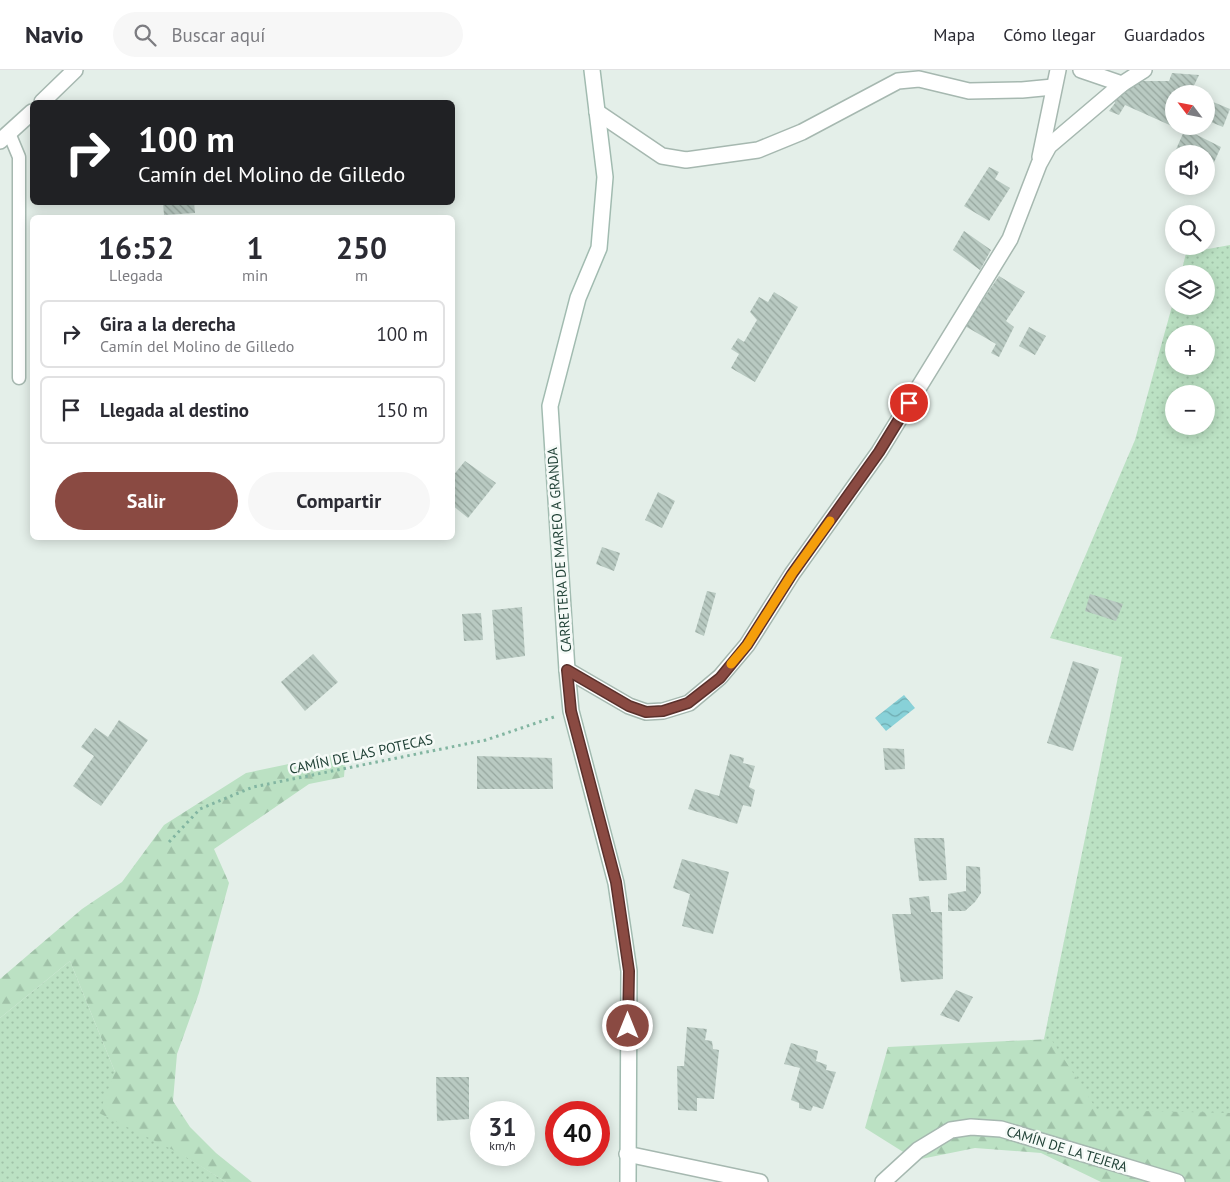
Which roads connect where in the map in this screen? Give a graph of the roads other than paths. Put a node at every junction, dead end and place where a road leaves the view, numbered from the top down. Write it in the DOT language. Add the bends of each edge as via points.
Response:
graph roads {
  1 [pos="75,70"];
  2 [pos="592,70"];
  3 [pos="1058,70"];
  4 [pos="1081,70"];
  5 [pos="1144,70"];
  6 [pos="1122,84"];
  7 [pos="1053,87"];
  8 [pos="44,100"];
  9 [pos="597,112"];
  10 [pos="30,114"];
  11 [pos="5,137"];
  12 [pos="1039,164"];
  13 [pos="19,378"];
  14 [pos="567,670"];
  15 [pos="628,1154"];
  16 [pos="628,1182"];
  17 [pos="760,1182"];
  18 [pos="883,1182"];
  19 [pos="1177,1182"];
  1 -- 8 [label="street"];
  2 -- 9 [label="street, CARRETERA DE MAREO A GRANDA"];
  3 -- 7 [label="street"];
  4 -- 6 [label="street"];
  5 -- 6 [label="street"];
  6 -- 12 [label="street" via="1049,146"];
  7 -- 9 [label="street" via="969,91 919,79 898,81 802,132 758,150 686,160 662,156"];
  7 -- 12 [label="street"];
  9 -- 14 [label="street, CARRETERA DE MAREO A GRANDA" via="605,177 599,248 578,298 550,406"];
  10 -- 11 [label="street"];
  11 -- 13 [label="lane" via="19,157"];
  12 -- 14 [label="street" via="1010,240 884,444 792,574 747,645 720,678 688,703 663,711 646,712 629,706"];
  14 -- 15 [label="street, CARRETERA DE MAREO A GRANDA" via="571,711 616,882 629,971"];
  15 -- 16 [label="street, CARRETERA DE MAREO A GRANDA"];
  15 -- 17 [label="street"];
  18 -- 19 [label="street, CAMÍN DE LA TEJERA" via="918,1150 952,1130 971,1127 1001,1129"];
}
